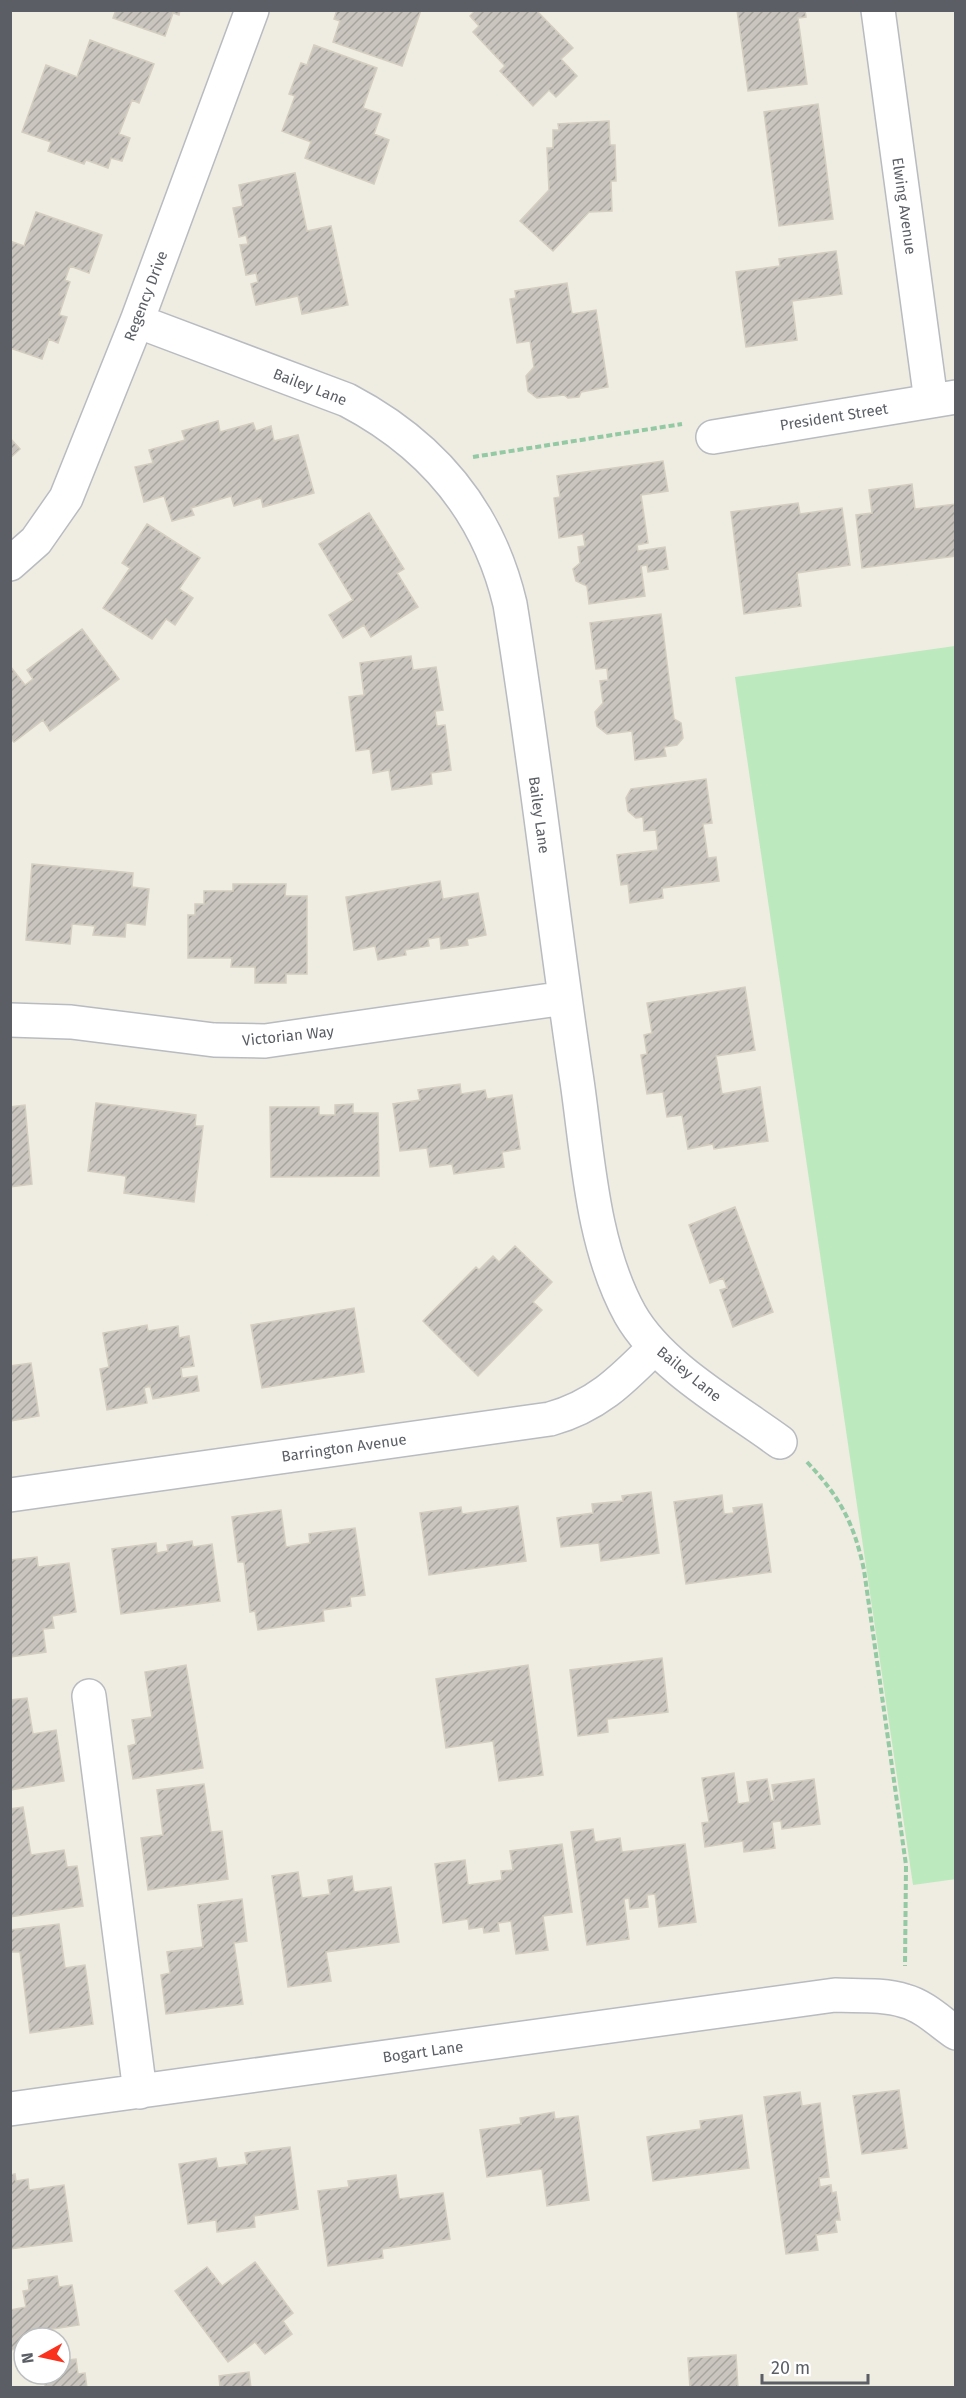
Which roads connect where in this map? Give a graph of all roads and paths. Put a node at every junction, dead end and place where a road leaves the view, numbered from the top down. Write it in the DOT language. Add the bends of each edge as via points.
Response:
graph roads {
  1 [pos="252,10"];
  2 [pos="878,10"];
  3 [pos="137,321"];
  4 [pos="943,399"];
  5 [pos="713,436"];
  6 [pos="434,463"];
  7 [pos="10,564"];
  8 [pos="565,998"];
  9 [pos="10,1020"];
  10 [pos="655,1347"];
  11 [pos="780,1442"];
  12 [pos="10,1496"];
  13 [pos="89,1696"];
  14 [pos="905,2001"];
  15 [pos="956,2034"];
  16 [pos="140,2092"];
  17 [pos="10,2109"];
  1 -- 3 [label="street, Regency Drive"];
  2 -- 4 [label="street, Elwing Avenue"];
  3 -- 6 [label="street, Bailey Lane" via="347,400 387,424"];
  3 -- 7 [label="street, Regency Drive" via="66,498 36,541"];
  4 -- 5 [label="street, President Street"];
  5 -- 6 [label="path" via="710,420"];
  6 -- 8 [label="street, Bailey Lane" via="483,529 504,580 514,626"];
  8 -- 9 [label="street, Victorian Way" via="265,1041 214,1040 71,1022"];
  8 -- 10 [label="street, Bailey Lane" via="606,1256 630,1313"];
  10 -- 11 [label="street, Bailey Lane"];
  10 -- 12 [label="street, Barrington Avenue" via="605,1394 571,1413 550,1419"];
  11 -- 14 [label="path" via="805,1460 836,1496 858,1541 906,1865"];
  13 -- 16 [label="street"];
  14 -- 15 [label="street"];
  14 -- 16 [label="street, Bogart Lane" via="835,1995"];
  16 -- 17 [label="street, Bogart Lane"];
}
